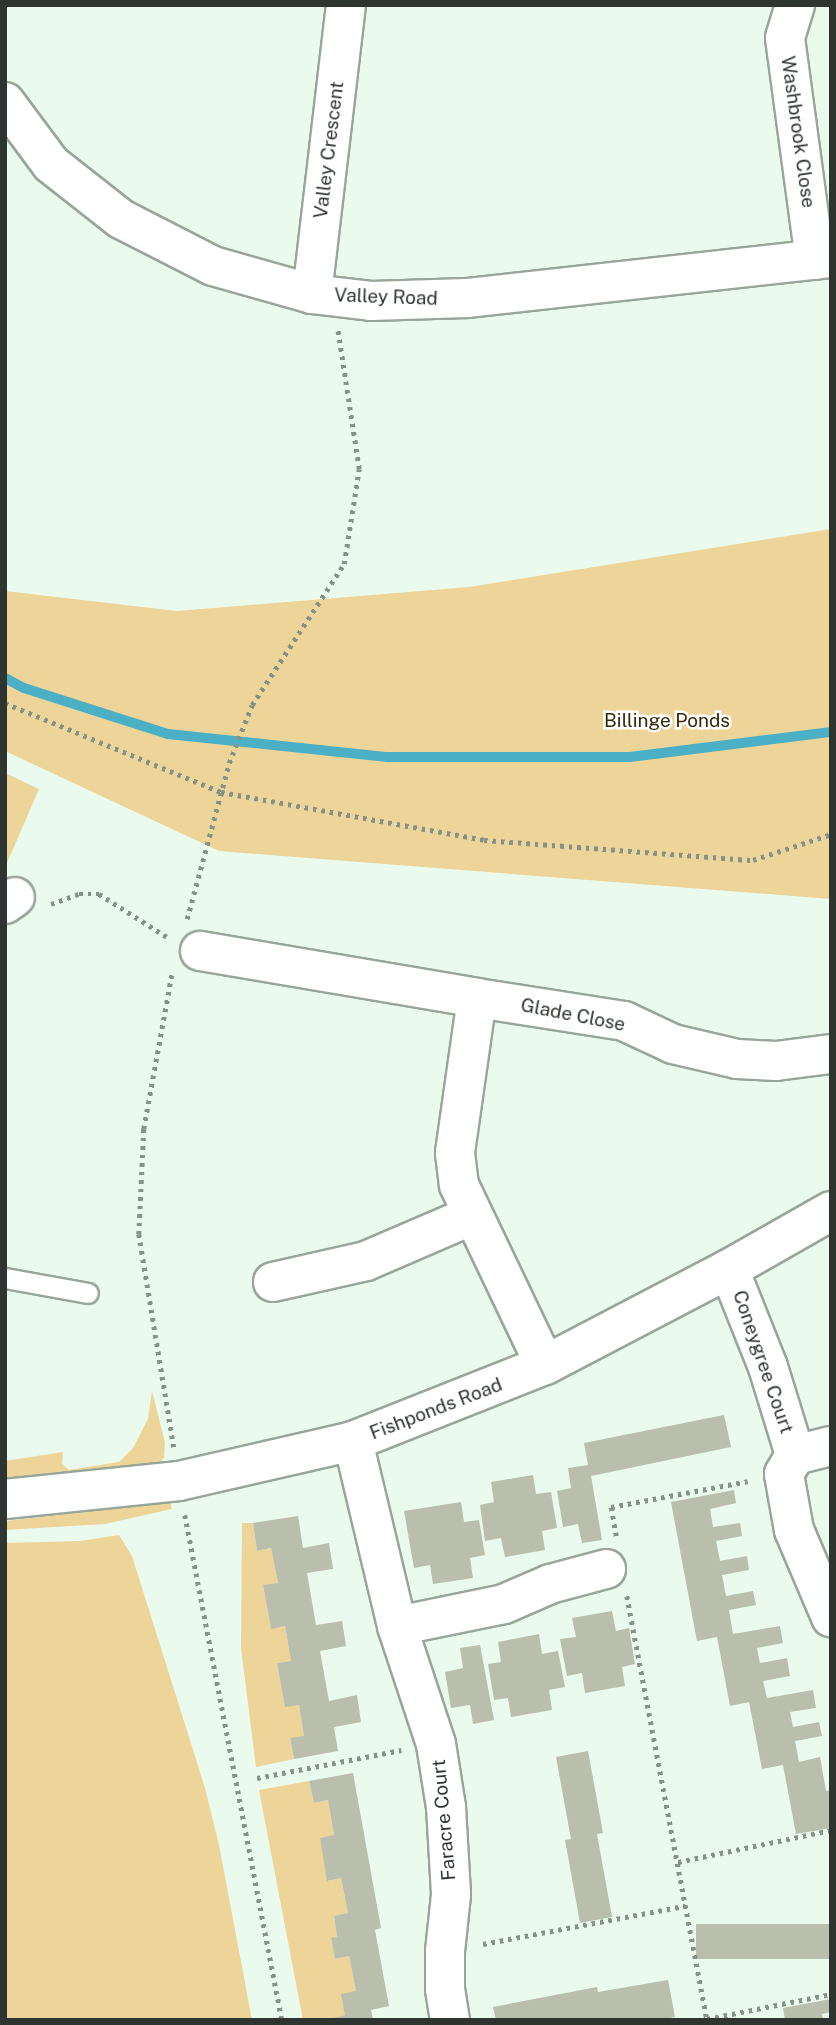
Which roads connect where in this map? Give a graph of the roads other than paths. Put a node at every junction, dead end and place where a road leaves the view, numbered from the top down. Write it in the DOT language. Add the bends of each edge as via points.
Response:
graph roads {
  1 [pos="346,5"];
  2 [pos="794,5"];
  3 [pos="5,102"];
  4 [pos="823,259"];
  5 [pos="322,295"];
  6 [pos="182,946"];
  7 [pos="477,999"];
  8 [pos="831,1054"];
  9 [pos="831,1211"];
  10 [pos="473,1215"];
  11 [pos="730,1269"];
  12 [pos="5,1278"];
  13 [pos="273,1282"];
  14 [pos="88,1293"];
  15 [pos="545,1365"];
  16 [pos="353,1441"];
  17 [pos="803,1458"];
  18 [pos="5,1499"];
  19 [pos="616,1568"];
  20 [pos="831,1617"];
  21 [pos="397,1626"];
  22 [pos="450,2020"];
  1 -- 5 [label="street, Valley Crescent"];
  2 -- 4 [label="street, Washbrook Close" via="785,38"];
  3 -- 5 [label="street, Valley Road" via="51,164 121,219 213,267"];
  4 -- 5 [label="street, Valley Road" via="467,298 371,301"];
  6 -- 7 [label="street, Glade Close"];
  7 -- 8 [label="street, Glade Close" via="624,1021 673,1044 737,1059 776,1061"];
  7 -- 10 [label="street" via="455,1153 459,1185"];
  9 -- 11 [label="street, Fishponds Road"];
  10 -- 13 [label="street" via="366,1261"];
  10 -- 15 [label="street"];
  11 -- 15 [label="street, Fishponds Road"];
  11 -- 17 [label="street, Coneygree Court"];
  12 -- 14 [label="lane"];
  15 -- 16 [label="street, Fishponds Road"];
  16 -- 18 [label="street, Fishponds Road" via="179,1481"];
  16 -- 21 [label="street, Faracre Court"];
  17 -- 20 [label="street, Coneygree Court" via="794,1530"];
  19 -- 21 [label="street" via="550,1584 504,1604"];
  21 -- 22 [label="street, Faracre Court" via="436,1744 446,1807 450,1895 444,1951"];
}
